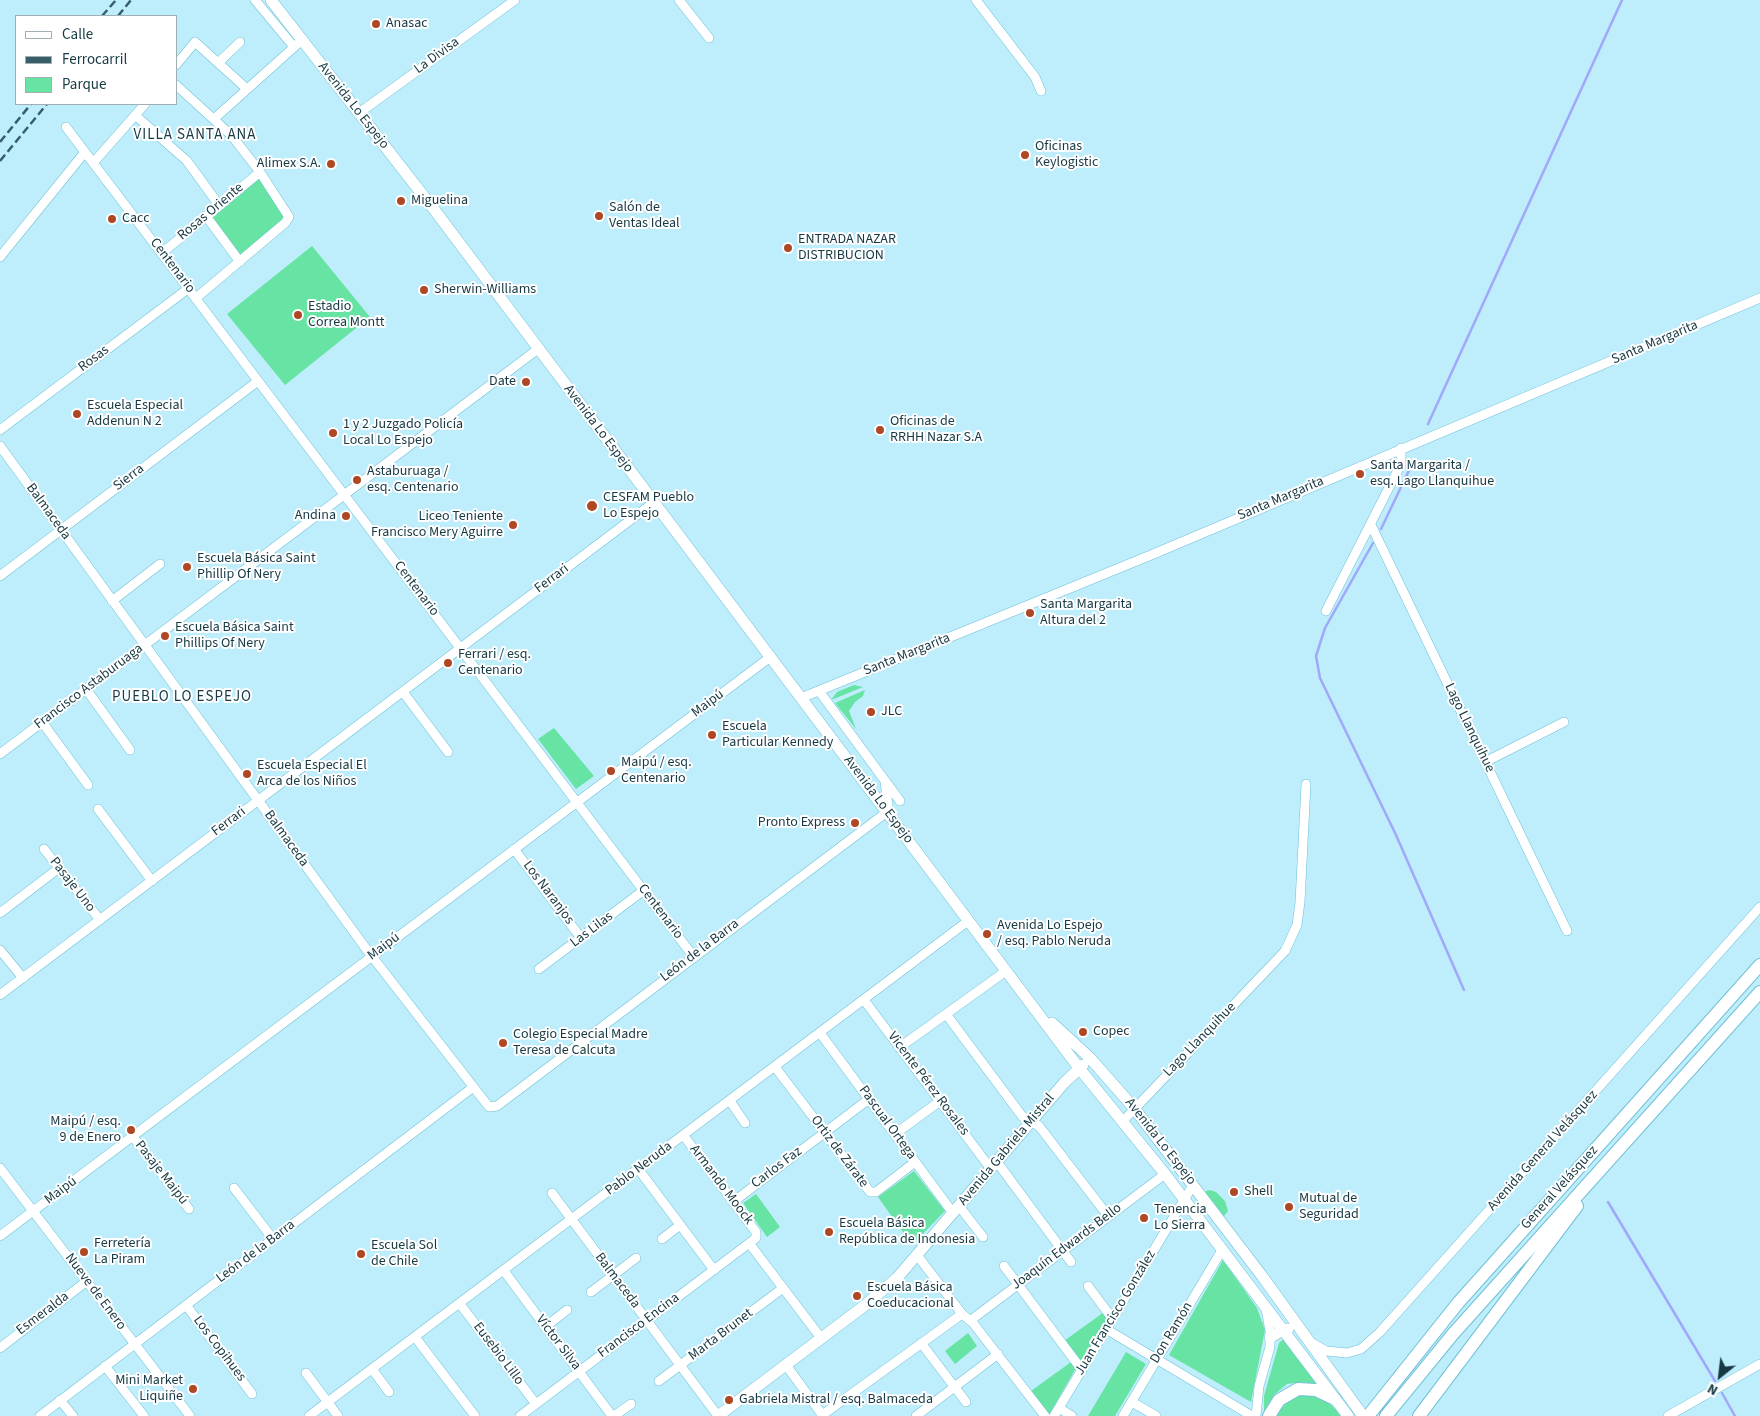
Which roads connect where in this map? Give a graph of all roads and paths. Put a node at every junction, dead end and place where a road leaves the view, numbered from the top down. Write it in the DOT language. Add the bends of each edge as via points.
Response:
graph roads {
  1 [pos="255,0"];
  2 [pos="271,0"];
  3 [pos="515,0"];
  4 [pos="679,0"];
  5 [pos="976,0"];
  6 [pos="709,38"];
  7 [pos="240,42"];
  8 [pos="298,43"];
  9 [pos="178,63"];
  10 [pos="218,63"];
  11 [pos="178,87"];
  12 [pos="248,89"];
  13 [pos="1041,91"];
  14 [pos="144,105"];
  15 [pos="359,113"];
  16 [pos="135,115"];
  17 [pos="215,118"];
  18 [pos="66,127"];
  19 [pos="85,152"];
  20 [pos="93,163"];
  21 [pos="260,172"];
  22 [pos="219,206"];
  23 [pos="206,216"];
  24 [pos="162,253"];
  25 [pos="0,257"];
  26 [pos="240,262"];
  27 [pos="189,288"];
  28 [pos="196,298"];
  29 [pos="1760,298"];
  30 [pos="538,349"];
  31 [pos="258,380"];
  32 [pos="0,430"];
  33 [pos="0,446"];
  34 [pos="1401,448"];
  35 [pos="345,494"];
  36 [pos="653,503"];
  37 [pos="1371,525"];
  38 [pos="61,530"];
  39 [pos="160,564"];
  40 [pos="0,576"];
  41 [pos="112,600"];
  42 [pos="1326,611"];
  43 [pos="144,646"];
  44 [pos="461,648"];
  45 [pos="769,658"];
  46 [pos="86,689"];
  47 [pos="819,691"];
  48 [pos="403,692"];
  49 [pos="801,698"];
  50 [pos="42,722"];
  51 [pos="1564,722"];
  52 [pos="130,750"];
  53 [pos="448,752"];
  54 [pos="0,754"];
  55 [pos="1486,762"];
  56 [pos="885,782"];
  57 [pos="1306,784"];
  58 [pos="88,785"];
  59 [pos="258,801"];
  60 [pos="900,801"];
  61 [pos="577,802"];
  62 [pos="98,809"];
  63 [pos="887,812"];
  64 [pos="514,849"];
  65 [pos="44,850"];
  66 [pos="58,868"];
  67 [pos="152,881"];
  68 [pos="644,890"];
  69 [pos="1760,908"];
  70 [pos="0,913"];
  71 [pos="100,920"];
  72 [pos="968,921"];
  73 [pos="1568,931"];
  74 [pos="581,938"];
  75 [pos="0,950"];
  76 [pos="372,956"];
  77 [pos="694,956"];
  78 [pos="1760,965"];
  79 [pos="539,969"];
  80 [pos="1006,971"];
  81 [pos="23,978"];
  82 [pos="1760,992"];
  83 [pos="0,995"];
  84 [pos="864,1000"];
  85 [pos="1031,1003"];
  86 [pos="946,1014"];
  87 [pos="820,1033"];
  88 [pos="900,1048"];
  89 [pos="1090,1058"];
  90 [pos="775,1067"];
  91 [pos="1079,1068"];
  92 [pos="472,1088"];
  93 [pos="869,1099"];
  94 [pos="730,1101"];
  95 [pos="940,1101"];
  96 [pos="489,1108"];
  97 [pos="1134,1108"];
  98 [pos="1123,1121"];
  99 [pos="1031,1122"];
  100 [pos="745,1123"];
  101 [pos="825,1132"];
  102 [pos="895,1134"];
  103 [pos="684,1136"];
  104 [pos="133,1137"];
  105 [pos="1624,1143"];
  106 [pos="915,1162"];
  107 [pos="994,1165"];
  108 [pos="0,1168"];
  109 [pos="639,1170"];
  110 [pos="1165,1174"];
  111 [pos="1193,1185"];
  112 [pos="234,1188"];
  113 [pos="552,1193"];
  114 [pos="1184,1200"];
  115 [pos="733,1202"];
  116 [pos="189,1209"];
  117 [pos="956,1210"];
  118 [pos="34,1211"];
  119 [pos="1108,1216"];
  120 [pos="572,1220"];
  121 [pos="680,1225"];
  122 [pos="757,1235"];
  123 [pos="0,1236"];
  124 [pos="273,1238"];
  125 [pos="983,1238"];
  126 [pos="662,1239"];
  127 [pos="749,1243"];
  128 [pos="1062,1250"];
  129 [pos="1222,1250"];
  130 [pos="917,1255"];
  131 [pos="636,1258"];
  132 [pos="1071,1262"];
  133 [pos="1004,1266"];
  134 [pos="714,1270"];
  135 [pos="504,1271"];
  136 [pos="613,1276"];
  137 [pos="87,1281"];
  138 [pos="1265,1281"];
  139 [pos="1017,1284"];
  140 [pos="1088,1286"];
  141 [pos="783,1288"];
  142 [pos="1253,1291"];
  143 [pos="591,1292"];
  144 [pos="186,1304"];
  145 [pos="460,1304"];
  146 [pos="1266,1309"];
  147 [pos="567,1310"];
  148 [pos="962,1314"];
  149 [pos="1112,1318"];
  150 [pos="647,1320"];
  151 [pos="971,1320"];
  152 [pos="545,1326"];
  153 [pos="1106,1330"];
  154 [pos="1282,1330"];
  155 [pos="415,1337"];
  156 [pos="821,1338"];
  157 [pos="1270,1338"];
  158 [pos="1309,1340"];
  159 [pos="134,1343"];
  160 [pos="921,1343"];
  161 [pos="0,1348"];
  162 [pos="998,1354"];
  163 [pos="1157,1360"];
  164 [pos="1324,1362"];
  165 [pos="1760,1364"];
  166 [pos="680,1365"];
  167 [pos="786,1365"];
  168 [pos="105,1366"];
  169 [pos="372,1369"];
  170 [pos="1082,1370"];
  171 [pos="579,1372"];
  172 [pos="306,1373"];
  173 [pos="659,1381"];
  174 [pos="954,1387"];
  175 [pos="389,1392"];
  176 [pos="252,1394"];
  177 [pos="1335,1399"];
  178 [pos="60,1400"];
  179 [pos="328,1402"];
  180 [pos="966,1402"];
  181 [pos="1132,1402"];
  182 [pos="536,1404"];
  183 [pos="631,1404"];
  184 [pos="1056,1412"];
  185 [pos="40,1416"];
  186 [pos="73,1416"];
  187 [pos="144,1416"];
  188 [pos="190,1416"];
  189 [pos="309,1416"];
  190 [pos="338,1416"];
  191 [pos="475,1416"];
  192 [pos="520,1416"];
  193 [pos="613,1416"];
  194 [pos="718,1416"];
  195 [pos="822,1416"];
  196 [pos="916,1416"];
  197 [pos="1045,1416"];
  198 [pos="1072,1416"];
  199 [pos="1123,1416"];
  200 [pos="1156,1416"];
  201 [pos="1252,1416"];
  202 [pos="1256,1416"];
  203 [pos="1269,1416"];
  204 [pos="1348,1416"];
  205 [pos="1363,1416"];
  206 [pos="1368,1416"];
  207 [pos="1386,1416"];
  208 [pos="1419,1416"];
  209 [pos="1668,1416"];
  1 -- 8 [label="street"];
  2 -- 8 [label="main road, Avenida Lo Espejo"];
  3 -- 15 [label="street, La Divisa"];
  4 -- 6 [label="street"];
  5 -- 13 [label="street" via="1035,78"];
  7 -- 10 [label="street"];
  8 -- 12 [label="street"];
  8 -- 15 [label="main road, Avenida Lo Espejo"];
  9 -- 10 [label="street" via="195,42"];
  10 -- 12 [label="street"];
  11 -- 17 [label="street"];
  12 -- 17 [label="street"];
  14 -- 16 [label="street"];
  15 -- 30 [label="main road, Avenida Lo Espejo"];
  16 -- 20 [label="street"];
  16 -- 22 [label="street" via="187,161"];
  17 -- 21 [label="street"];
  18 -- 19 [label="street, Centenario"];
  19 -- 20 [label="street, Centenario"];
  19 -- 25 [label="street"];
  20 -- 24 [label="street, Centenario"];
  21 -- 22 [label="street, Rosas Oriente"];
  21 -- 26 [label="street" via="288,217"];
  22 -- 23 [label="street, Rosas Oriente"];
  23 -- 24 [label="street, Rosas Oriente"];
  23 -- 26 [label="street"];
  24 -- 27 [label="street, Centenario"];
  26 -- 28 [label="street"];
  27 -- 28 [label="street, Centenario"];
  27 -- 32 [label="street, Rosas"];
  28 -- 31 [label="street, Centenario"];
  29 -- 34 [label="street, Santa Margarita"];
  30 -- 35 [label="street, Francisco Astaburuaga"];
  30 -- 36 [label="main road, Avenida Lo Espejo"];
  31 -- 35 [label="street, Centenario"];
  31 -- 38 [label="street, Sierra"];
  33 -- 38 [label="street, Balmaceda"];
  34 -- 37 [label="street" via="1400,464"];
  34 -- 47 [label="street, Santa Margarita"];
  35 -- 43 [label="street, Francisco Astaburuaga"];
  35 -- 44 [label="street, Centenario"];
  36 -- 44 [label="street, Ferrari"];
  36 -- 45 [label="main road, Avenida Lo Espejo"];
  37 -- 42 [label="street"];
  37 -- 55 [label="street, Lago Llanquihue"];
  38 -- 40 [label="street, Sierra"];
  38 -- 41 [label="street, Balmaceda"];
  39 -- 41 [label="street"];
  41 -- 43 [label="street, Balmaceda"];
  43 -- 46 [label="street, Francisco Astaburuaga"];
  43 -- 59 [label="street, Balmaceda"];
  44 -- 48 [label="street, Ferrari"];
  44 -- 61 [label="street, Centenario"];
  45 -- 49 [label="main road, Avenida Lo Espejo"];
  45 -- 61 [label="street, Maipú"];
  46 -- 50 [label="street, Francisco Astaburuaga"];
  46 -- 52 [label="street"];
  47 -- 49 [label="street, Santa Margarita"];
  47 -- 56 [label="street, Avenida Lo Espejo"];
  48 -- 53 [label="street"];
  48 -- 59 [label="street, Ferrari"];
  49 -- 63 [label="main road, Avenida Lo Espejo"];
  50 -- 54 [label="street, Francisco Astaburuaga"];
  50 -- 58 [label="street"];
  51 -- 55 [label="street"];
  55 -- 73 [label="street, Lago Llanquihue"];
  56 -- 60 [label="street, Avenida Lo Espejo"];
  56 -- 63 [label="street"];
  57 -- 97 [label="street, Lago Llanquihue" via="1300,902 1297,925 1285,951"];
  59 -- 67 [label="street, Ferrari"];
  59 -- 76 [label="street, Balmaceda"];
  61 -- 64 [label="street, Maipú"];
  61 -- 68 [label="street, Centenario"];
  62 -- 67 [label="street"];
  63 -- 72 [label="main road, Avenida Lo Espejo"];
  63 -- 77 [label="street, León de la Barra"];
  64 -- 74 [label="street, Los Naranjos"];
  64 -- 76 [label="street, Maipú"];
  65 -- 66 [label="street, Pasaje Uno"];
  66 -- 70 [label="street"];
  66 -- 71 [label="street, Pasaje Uno"];
  67 -- 71 [label="street, Ferrari"];
  68 -- 74 [label="street, Las Lilas"];
  68 -- 77 [label="street, Centenario"];
  69 -- 158 [label="street, Avenida General Velásquez" via="1367,1345 1340,1354 1326,1351"];
  71 -- 81 [label="street, Ferrari"];
  72 -- 80 [label="main road, Avenida Lo Espejo"];
  72 -- 84 [label="street, Pablo Neruda"];
  74 -- 79 [label="street, Las Lilas"];
  75 -- 81 [label="street"];
  76 -- 92 [label="street, Balmaceda"];
  76 -- 104 [label="street, Maipú"];
  77 -- 96 [label="street, León de la Barra" via="497,1106"];
  78 -- 206 [label="highway, General Velásquez" via="1458,1303"];
  80 -- 85 [label="main road, Avenida Lo Espejo"];
  80 -- 86 [label="street"];
  81 -- 83 [label="street, Ferrari"];
  82 -- 105 [label="highway, General Velásquez"];
  84 -- 87 [label="street, Pablo Neruda"];
  84 -- 88 [label="street, Vicente Pérez Rosales"];
  85 -- 89 [label="main road, Avenida Lo Espejo"];
  85 -- 91 [label="main road, Avenida Lo Espejo"];
  86 -- 88 [label="street"];
  86 -- 99 [label="street" via="1022,1116"];
  87 -- 90 [label="street, Pablo Neruda"];
  87 -- 93 [label="street, Pascual Ortega"];
  88 -- 95 [label="street, Vicente Pérez Rosales"];
  89 -- 91 [label="main road, Avenida Gabriela Mistral"];
  89 -- 97 [label="main road, Avenida Lo Espejo"];
  90 -- 94 [label="street, Pablo Neruda"];
  90 -- 101 [label="street, Ortiz de Zárate"];
  91 -- 98 [label="main road, Avenida Lo Espejo"];
  91 -- 99 [label="main road, Avenida Gabriela Mistral"];
  92 -- 96 [label="street, Balmaceda"];
  92 -- 124 [label="street, León de la Barra"];
  93 -- 101 [label="street, Carlos Faz"];
  93 -- 102 [label="street, Pascual Ortega"];
  94 -- 100 [label="street"];
  94 -- 103 [label="street, Pablo Neruda"];
  95 -- 102 [label="street"];
  95 -- 107 [label="street, Vicente Pérez Rosales"];
  97 -- 98 [label="street, Lago Llanquihue"];
  97 -- 111 [label="main road, Avenida Lo Espejo"];
  98 -- 110 [label="main road, Avenida Lo Espejo"];
  99 -- 107 [label="main road, Avenida Gabriela Mistral"];
  99 -- 119 [label="street" via="1039,1126"];
  101 -- 106 [label="street, Ortiz de Zárate" via="872,1193"];
  101 -- 115 [label="street, Carlos Faz"];
  102 -- 106 [label="street, Pascual Ortega"];
  103 -- 109 [label="street, Pablo Neruda"];
  103 -- 115 [label="street, Armando Moock"];
  104 -- 116 [label="street, Pasaje Maipú"];
  104 -- 118 [label="street, Maipú"];
  105 -- 207 [label="highway, General Velásquez" via="1452,1334"];
  105 -- 208 [label="highway"];
  106 -- 117 [label="street, Pascual Ortega"];
  107 -- 117 [label="main road, Avenida Gabriela Mistral"];
  107 -- 128 [label="street, Vicente Pérez Rosales"];
  108 -- 118 [label="street, Nueve de Enero"];
  109 -- 120 [label="street, Pablo Neruda"];
  109 -- 121 [label="street"];
  110 -- 114 [label="main road, Avenida Lo Espejo"];
  110 -- 119 [label="street, Joaquín Edwards Bello"];
  111 -- 114 [label="street, Juan Francisco González"];
  111 -- 138 [label="main road, Avenida Lo Espejo"];
  112 -- 124 [label="street"];
  113 -- 120 [label="street, Balmaceda"];
  114 -- 129 [label="main road, Avenida Lo Espejo"];
  114 -- 149 [label="street, Juan Francisco González"];
  115 -- 122 [label="street, Armando Moock"];
  117 -- 125 [label="street, Pascual Ortega"];
  117 -- 130 [label="main road, Avenida Gabriela Mistral"];
  118 -- 123 [label="street, Maipú"];
  118 -- 137 [label="street, Nueve de Enero"];
  119 -- 128 [label="street, Joaquín Edwards Bello"];
  120 -- 135 [label="street, Pablo Neruda"];
  120 -- 136 [label="street, Balmaceda"];
  121 -- 126 [label="street"];
  121 -- 134 [label="street"];
  122 -- 127 [label="street, Francisco Encina"];
  124 -- 144 [label="street, León de la Barra"];
  127 -- 134 [label="street, Francisco Encina"];
  127 -- 141 [label="street, Armando Moock"];
  128 -- 132 [label="street, Vicente Pérez Rosales"];
  128 -- 139 [label="street, Joaquín Edwards Bello"];
  129 -- 142 [label="main road, Avenida Lo Espejo"];
  129 -- 163 [label="street, Don Ramón"];
  130 -- 148 [label="street"];
  130 -- 156 [label="main road, Avenida Gabriela Mistral" via="880,1294"];
  131 -- 136 [label="street"];
  133 -- 139 [label="street"];
  134 -- 150 [label="street, Francisco Encina"];
  135 -- 145 [label="street, Pablo Neruda"];
  135 -- 152 [label="street, Víctor Silva"];
  136 -- 143 [label="street"];
  136 -- 150 [label="street, Balmaceda"];
  137 -- 159 [label="street, Nueve de Enero"];
  137 -- 161 [label="street, Esmeralda"];
  138 -- 142 [label="main road" via="1262,1290"];
  138 -- 158 [label="main road, Avenida Lo Espejo"];
  139 -- 151 [label="street, Joaquín Edwards Bello"];
  139 -- 170 [label="street"];
  140 -- 149 [label="street"];
  141 -- 156 [label="street, Armando Moock"];
  141 -- 166 [label="street, Marta Brunet"];
  142 -- 146 [label="main road, Avenida Lo Espejo"];
  144 -- 159 [label="street, León de la Barra"];
  144 -- 176 [label="street, Los Copihues"];
  145 -- 155 [label="street, Pablo Neruda"];
  145 -- 182 [label="street, Eusebio Lillo"];
  146 -- 154 [label="main road, Avenida Lo Espejo"];
  146 -- 157 [label="street"];
  147 -- 152 [label="street"];
  148 -- 151 [label="street"];
  148 -- 160 [label="street"];
  149 -- 153 [label="street, Juan Francisco González"];
  150 -- 166 [label="street, Balmaceda"];
  150 -- 171 [label="street, Francisco Encina"];
  151 -- 162 [label="street"];
  152 -- 171 [label="street, Víctor Silva"];
  153 -- 163 [label="street"];
  153 -- 170 [label="street, Juan Francisco González"];
  154 -- 157 [label="main road"];
  154 -- 164 [label="main road" via="1296,1332"];
  154 -- 177 [label="main road, Avenida Lo Espejo"];
  155 -- 169 [label="street, Pablo Neruda"];
  155 -- 191 [label="street"];
  156 -- 167 [label="main road, Avenida Gabriela Mistral"];
  157 -- 202 [label="street"];
  158 -- 164 [label="main road, Avenida Lo Espejo"];
  159 -- 168 [label="street, León de la Barra"];
  159 -- 188 [label="street, Nueve de Enero"];
  160 -- 174 [label="street"];
  160 -- 195 [label="street"];
  162 -- 174 [label="street"];
  162 -- 197 [label="street"];
  163 -- 181 [label="street, Don Ramón"];
  163 -- 201 [label="street"];
  164 -- 205 [label="main road, Avenida Lo Espejo"];
  165 -- 209 [label="street"];
  166 -- 173 [label="street, Marta Brunet"];
  166 -- 194 [label="street, Balmaceda"];
  167 -- 194 [label="main road, Avenida Gabriela Mistral"];
  167 -- 195 [label="street"];
  168 -- 178 [label="street, León de la Barra"];
  168 -- 187 [label="street"];
  169 -- 175 [label="street"];
  169 -- 179 [label="street, Pablo Neruda"];
  170 -- 184 [label="street, Juan Francisco González"];
  171 -- 182 [label="street, Francisco Encina"];
  171 -- 193 [label="street, Víctor Silva"];
  172 -- 179 [label="street"];
  174 -- 180 [label="street"];
  174 -- 196 [label="street"];
  177 -- 203 [label="highway" via="1316,1390 1298,1389 1279,1400"];
  177 -- 204 [label="main road, Avenida Lo Espejo"];
  178 -- 185 [label="street, León de la Barra"];
  178 -- 186 [label="street"];
  179 -- 189 [label="street, Pablo Neruda"];
  179 -- 190 [label="street"];
  181 -- 199 [label="street, Don Ramón"];
  181 -- 200 [label="street"];
  182 -- 192 [label="street, Francisco Encina"];
  183 -- 193 [label="street"];
  184 -- 198 [label="street"];
}
